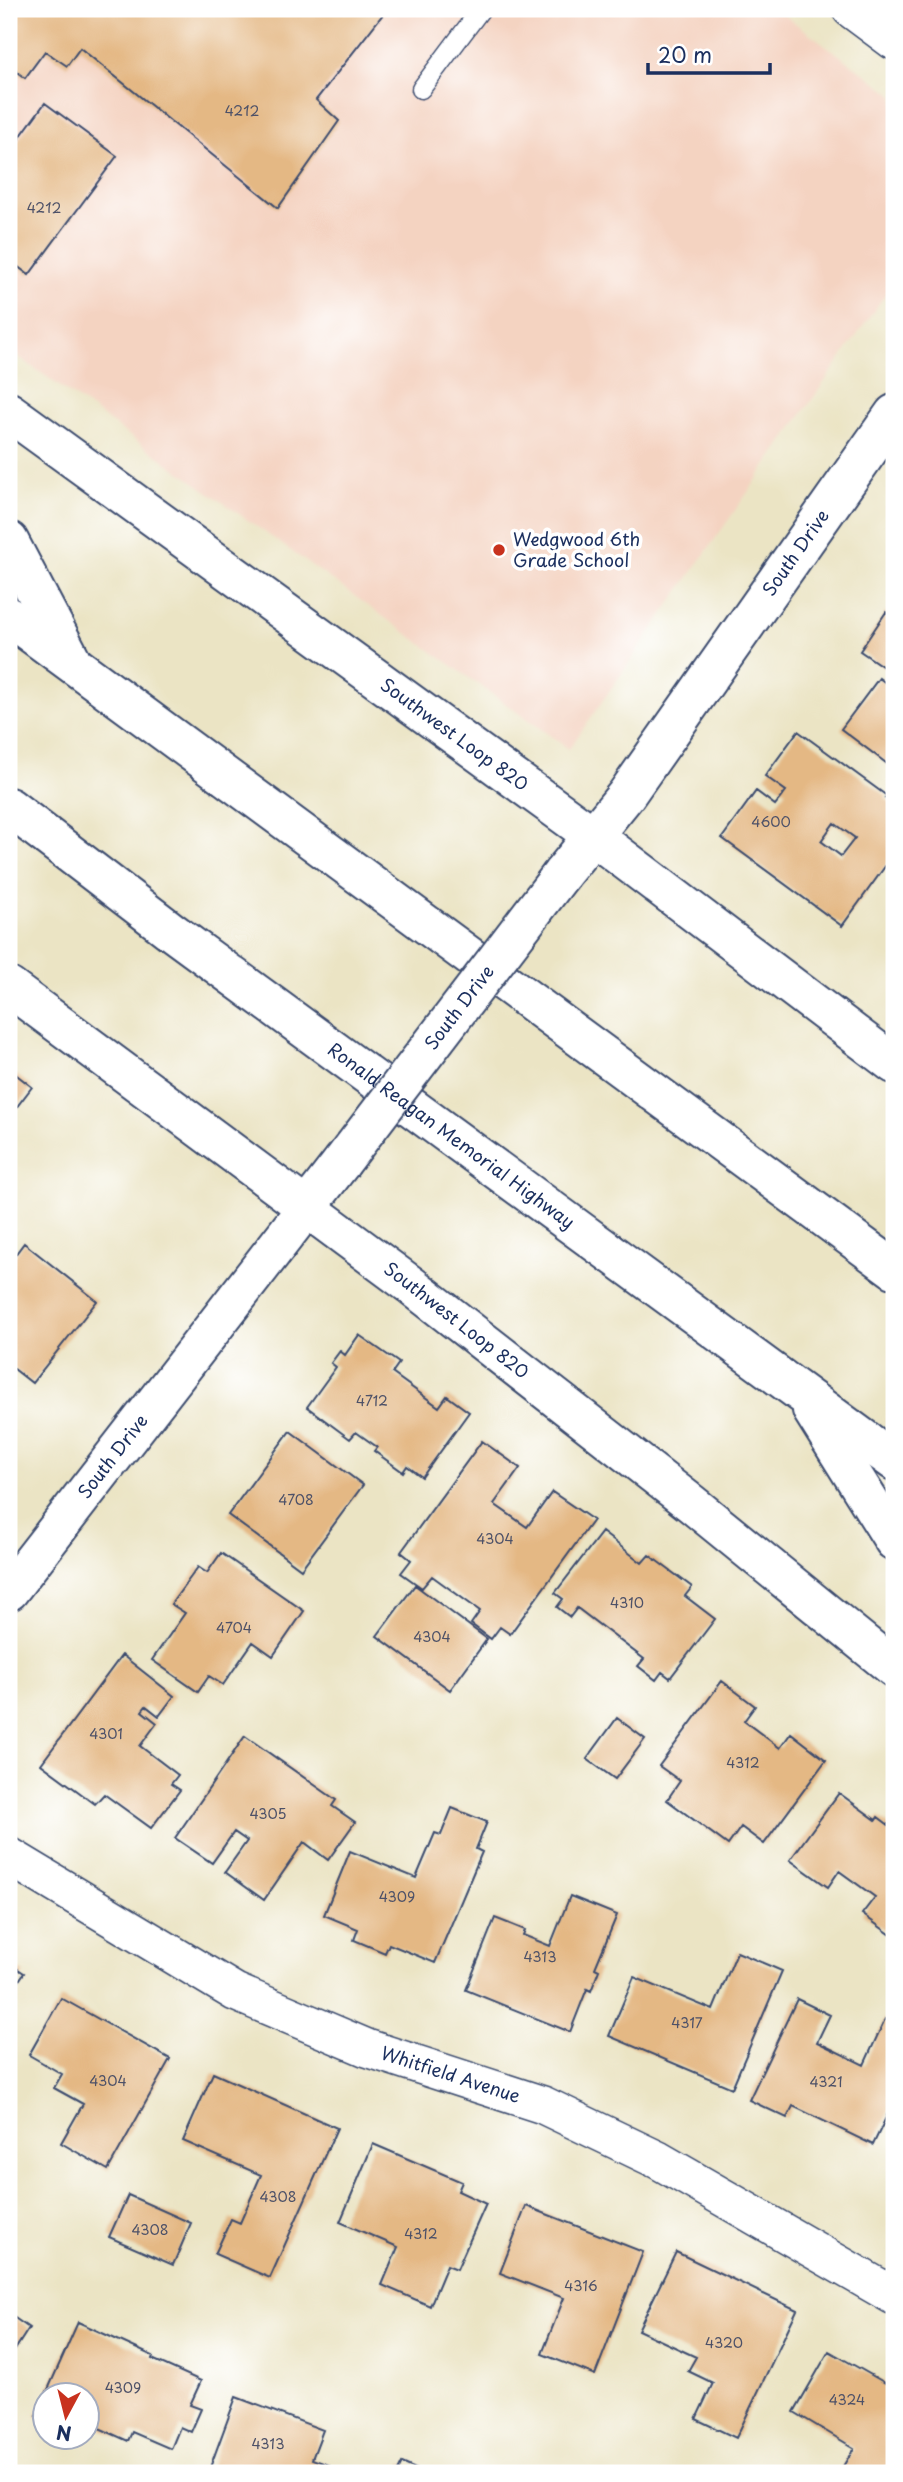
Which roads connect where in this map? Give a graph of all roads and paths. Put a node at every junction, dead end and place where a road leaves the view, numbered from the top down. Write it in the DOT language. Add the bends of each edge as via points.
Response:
graph roads {
  1 [pos="481,9"];
  2 [pos="851,9"];
  3 [pos="894,41"];
  4 [pos="421,89"];
  5 [pos="9,412"];
  6 [pos="894,414"];
  7 [pos="9,541"];
  8 [pos="9,617"];
  9 [pos="76,667"];
  10 [pos="9,807"];
  11 [pos="592,835"];
  12 [pos="9,987"];
  13 [pos="894,1064"];
  14 [pos="307,1207"];
  15 [pos="894,1269"];
  16 [pos="800,1391"];
  17 [pos="894,1461"];
  18 [pos="894,1541"];
  19 [pos="9,1591"];
  20 [pos="894,1668"];
  21 [pos="9,1856"];
  22 [pos="894,2296"];
  1 -- 4 [label="lane"];
  2 -- 3 [label="street"];
  5 -- 11 [label="main road, Southwest Loop 820"];
  6 -- 11 [label="main road, South Drive" via="634,784"];
  7 -- 9 [label="main road"];
  8 -- 9 [label="main road"];
  9 -- 15 [label="main road"];
  10 -- 16 [label="main road, Ronald Reagan Memorial Highway"];
  11 -- 13 [label="main road, Southwest Loop 820"];
  11 -- 14 [label="main road, South Drive, bridge"];
  12 -- 14 [label="main road, Southwest Loop 820"];
  14 -- 19 [label="main road, South Drive"];
  14 -- 20 [label="main road, Southwest Loop 820" via="692,1504"];
  16 -- 17 [label="main road, Ronald Reagan Memorial Highway"];
  16 -- 18 [label="main road"];
  21 -- 22 [label="street, Whitfield Avenue" via="235,1993 367,2048 543,2105 658,2160"];
}
